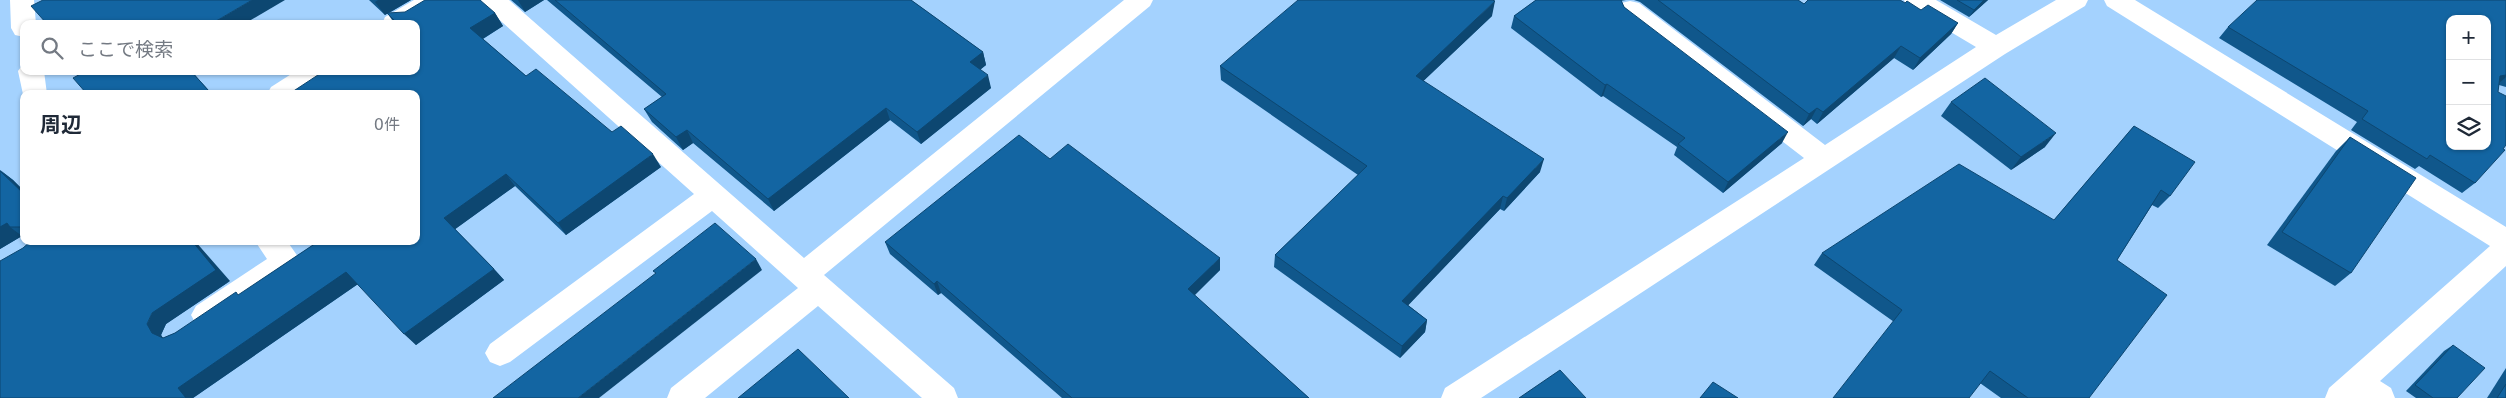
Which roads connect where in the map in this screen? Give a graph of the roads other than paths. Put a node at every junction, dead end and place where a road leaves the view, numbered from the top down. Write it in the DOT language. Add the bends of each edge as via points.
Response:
graph roads {
  1 [pos="22,0"];
  2 [pos="433,0"];
  3 [pos="492,0"];
  4 [pos="1141,0"];
  5 [pos="1916,0"];
  6 [pos="2076,0"];
  7 [pos="2116,0"];
  8 [pos="1630,10"];
  9 [pos="23,20"];
  10 [pos="400,20"];
  11 [pos="1996,47"];
  12 [pos="31,75"];
  13 [pos="311,75"];
  14 [pos="33,90"];
  15 [pos="286,90"];
  16 [pos="1824,159"];
  17 [pos="713,195"];
  18 [pos="2506,241"];
  19 [pos="272,245"];
  20 [pos="2506,249"];
  21 [pos="811,282"];
  22 [pos="186,329"];
  23 [pos="500,353"];
  24 [pos="2359,393"];
  25 [pos="682,398"];
  26 [pos="943,398"];
  27 [pos="1456,398"];
  1 -- 9 [label="street"];
  2 -- 10 [label="street"];
  3 -- 17 [label="street"];
  4 -- 21 [label="street"];
  5 -- 11 [label="street"];
  6 -- 11 [label="street"];
  7 -- 18 [label="street"];
  8 -- 16 [label="street"];
  11 -- 16 [label="street"];
  12 -- 14 [label="street"];
  13 -- 15 [label="street"];
  16 -- 27 [label="street"];
  17 -- 21 [label="street"];
  17 -- 23 [label="street"];
  19 -- 22 [label="street" via="286,261"];
  20 -- 24 [label="street"];
  21 -- 25 [label="street"];
  21 -- 26 [label="street"];
}
